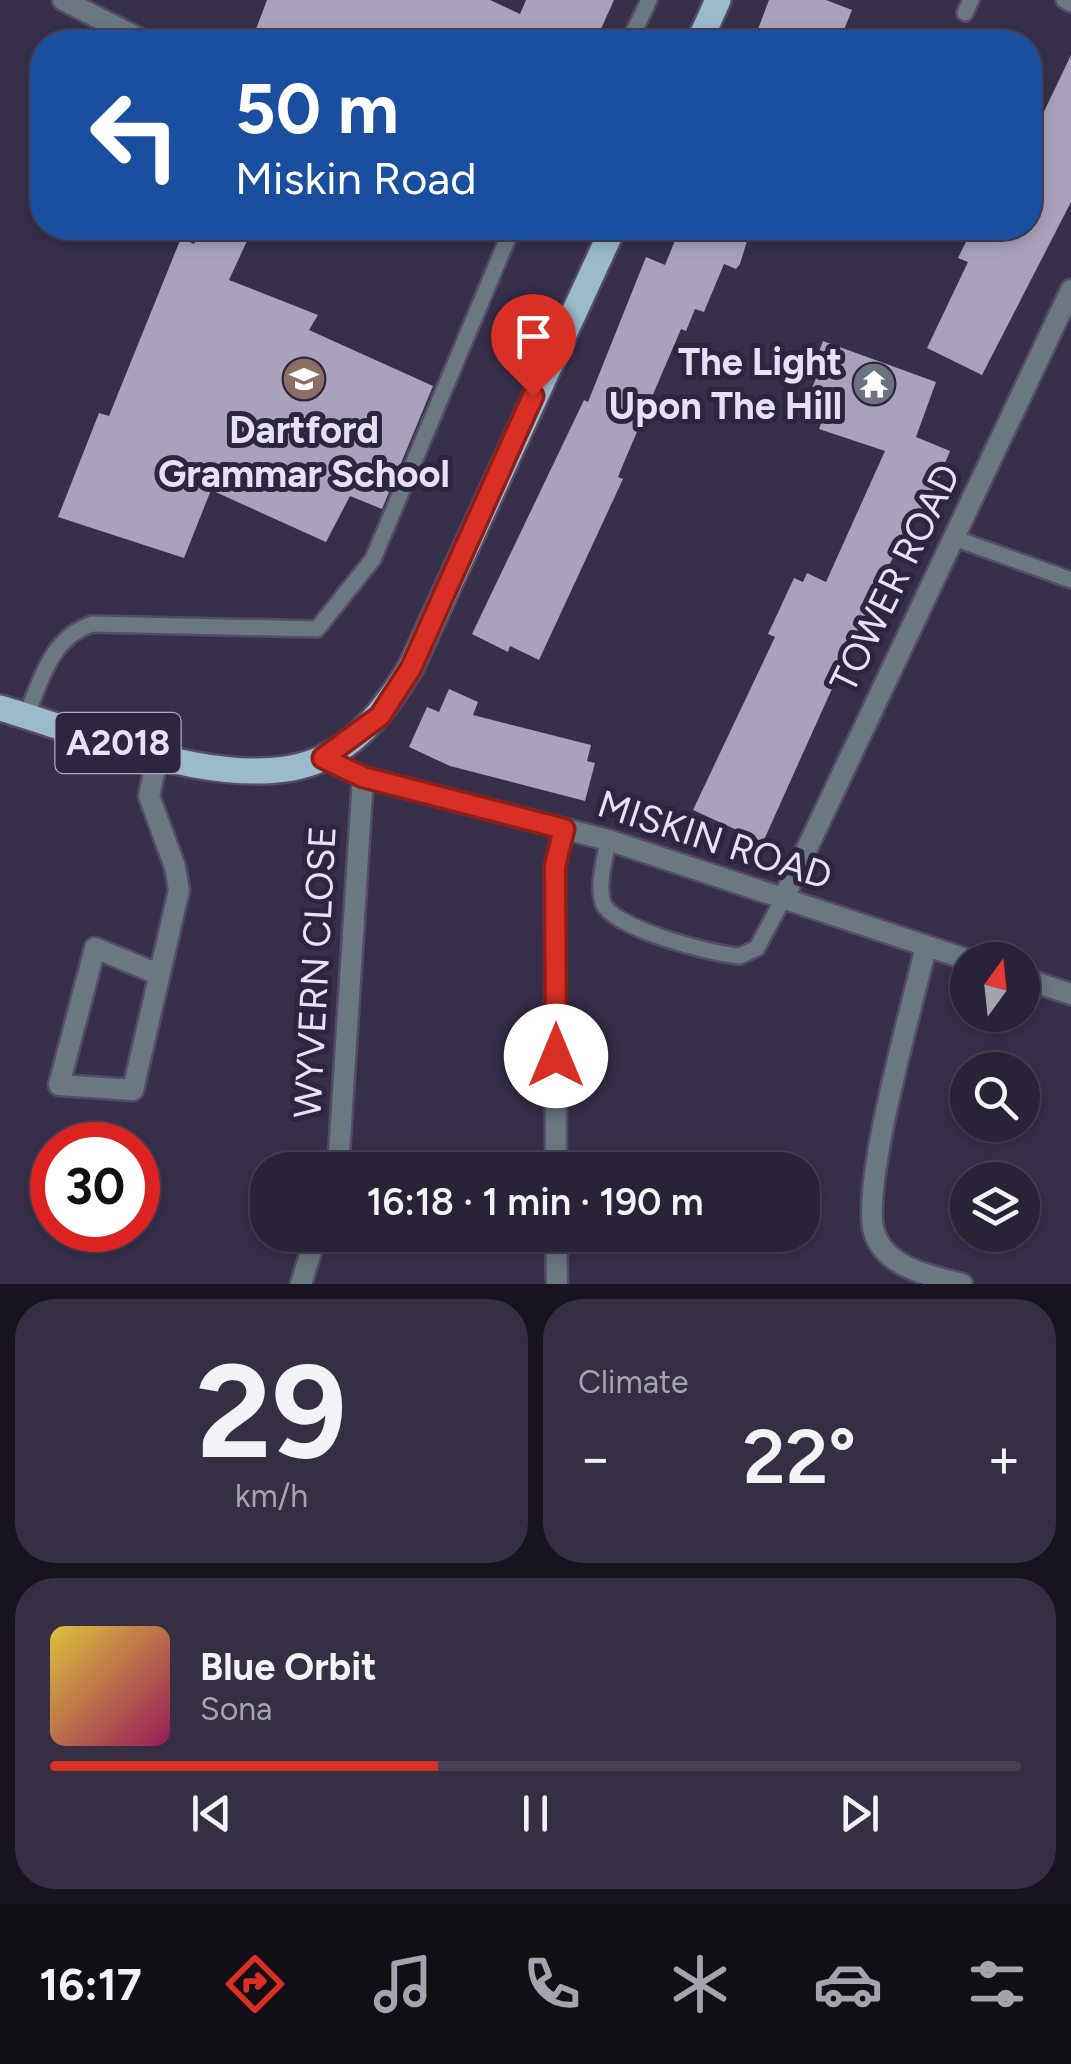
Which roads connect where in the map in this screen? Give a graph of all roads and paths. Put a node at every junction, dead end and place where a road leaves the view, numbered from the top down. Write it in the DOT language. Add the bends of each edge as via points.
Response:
graph roads {
  1 [pos="64,0"];
  2 [pos="649,0"];
  3 [pos="718,0"];
  4 [pos="1064,0"];
  5 [pos="1071,4"];
  6 [pos="123,30"];
  7 [pos="635,30"];
  8 [pos="704,30"];
  9 [pos="507,240"];
  10 [pos="601,240"];
  11 [pos="1071,290"];
  12 [pos="954,538"];
  13 [pos="1071,580"];
  14 [pos="0,708"];
  15 [pos="26,716"];
  16 [pos="158,755"];
  17 [pos="323,758"];
  18 [pos="363,777"];
  19 [pos="564,829"];
  20 [pos="608,840"];
  21 [pos="784,897"];
  22 [pos="926,946"];
  23 [pos="950,954"];
  24 [pos="158,974"];
  25 [pos="1040,984"];
  26 [pos="1071,994"];
  27 [pos="339,1152"];
  28 [pos="556,1152"];
  29 [pos="311,1252"];
  30 [pos="556,1252"];
  31 [pos="301,1284"];
  32 [pos="556,1284"];
  33 [pos="962,1284"];
  1 -- 6 [label="street"];
  2 -- 7 [label="lane"];
  3 -- 8 [label="main road"];
  4 -- 5 [label="lane"];
  9 -- 15 [label="lane" via="373,559 318,628 92,624 70,632 50,659"];
  10 -- 17 [label="main road, A2018" via="411,668 380,716"];
  11 -- 12 [label="street, TOWER ROAD"];
  12 -- 13 [label="lane"];
  12 -- 21 [label="street, TOWER ROAD"];
  14 -- 15 [label="main road, A2018"];
  15 -- 16 [label="main road, A2018"];
  16 -- 17 [label="main road, A2018" via="238,772 286,770"];
  16 -- 24 [label="street" via="149,796 179,882"];
  17 -- 18 [label="street, MISKIN ROAD"];
  18 -- 19 [label="street, MISKIN ROAD"];
  18 -- 27 [label="street, WYVERN CLOSE"];
  19 -- 20 [label="street, MISKIN ROAD"];
  19 -- 28 [label="street" via="555,866"];
  20 -- 21 [label="street, MISKIN ROAD"];
  20 -- 21 [label="lane" via="604,904 609,914 650,934 740,956 757,948"];
  21 -- 22 [label="street, MISKIN ROAD"];
  22 -- 23 [label="street, MISKIN ROAD"];
  22 -- 33 [label="street" via="871,1191 874,1235 906,1269"];
  24 -- 24 [label="street" via="95,948 59,1085 134,1090"];
  25 -- 26 [label="street"];
  29 -- 31 [label="street"];
  30 -- 32 [label="street"];
}
